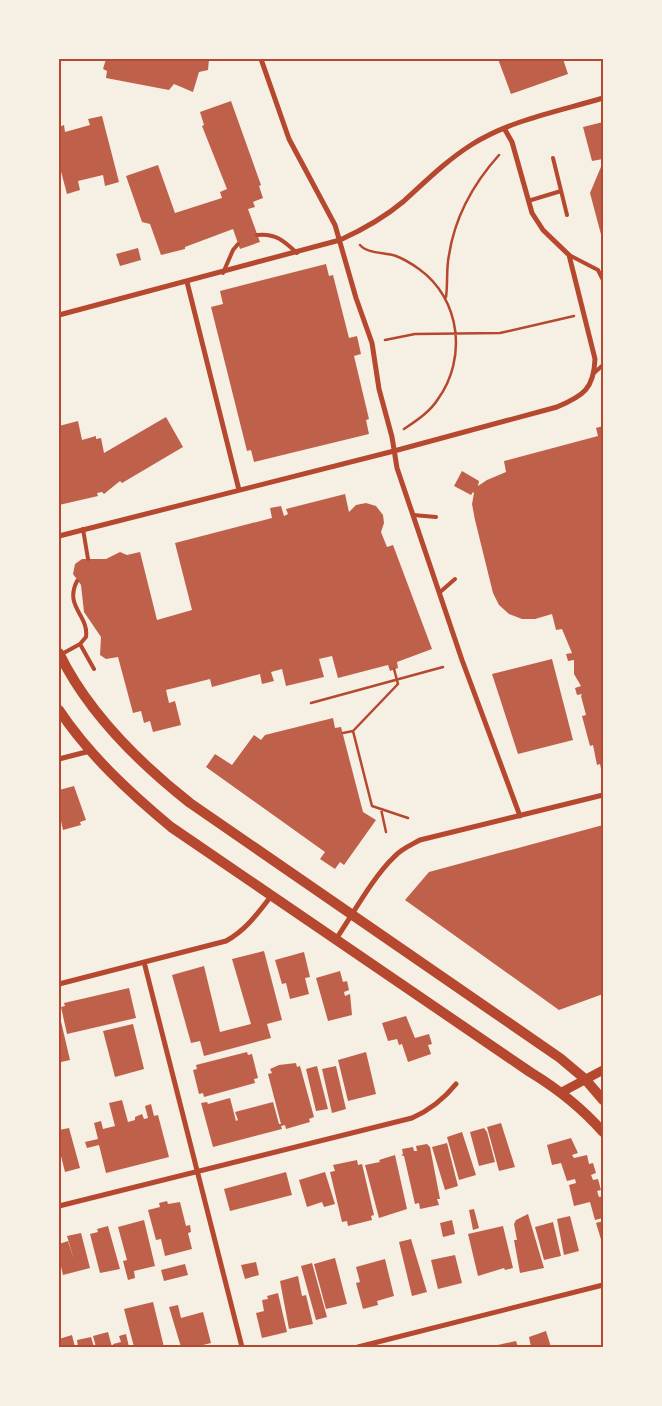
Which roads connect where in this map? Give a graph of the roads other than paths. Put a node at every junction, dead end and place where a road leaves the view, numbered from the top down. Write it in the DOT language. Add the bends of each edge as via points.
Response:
graph roads {
  1 [pos="261,59"];
  2 [pos="603,98"];
  3 [pos="504,128"];
  4 [pos="553,158"];
  5 [pos="561,191"];
  6 [pos="528,201"];
  7 [pos="567,216"];
  8 [pos="257,235"];
  9 [pos="340,240"];
  10 [pos="238,244"];
  11 [pos="297,253"];
  12 [pos="569,255"];
  13 [pos="223,273"];
  14 [pos="603,280"];
  15 [pos="187,282"];
  16 [pos="59,315"];
  17 [pos="603,365"];
  18 [pos="594,373"];
  19 [pos="394,452"];
  20 [pos="239,490"];
  21 [pos="413,515"];
  22 [pos="436,517"];
  23 [pos="83,530"];
  24 [pos="59,536"];
  25 [pos="88,559"];
  26 [pos="455,579"];
  27 [pos="77,581"];
  28 [pos="439,593"];
  29 [pos="80,644"];
  30 [pos="59,654"];
  31 [pos="94,669"];
  32 [pos="59,710"];
  33 [pos="90,751"];
  34 [pos="59,759"];
  35 [pos="603,794"];
  36 [pos="520,816"];
  37 [pos="272,896"];
  38 [pos="352,915"];
  39 [pos="336,939"];
  40 [pos="144,962"];
  41 [pos="59,984"];
  42 [pos="603,1070"];
  43 [pos="585,1079"];
  44 [pos="456,1084"];
  45 [pos="562,1092"];
  46 [pos="603,1100"];
  47 [pos="603,1132"];
  48 [pos="196,1171"];
  49 [pos="59,1206"];
  50 [pos="603,1285"];
  51 [pos="242,1347"];
  52 [pos="358,1347"];
  1 -- 9 [label="street" via="289,139 331,216"];
  2 -- 3 [label="street"];
  3 -- 6 [label="street" via="512,142"];
  3 -- 9 [label="street" via="458,154 395,207 355,234"];
  4 -- 5 [label="lane"];
  5 -- 6 [label="lane"];
  5 -- 7 [label="lane"];
  6 -- 12 [label="street" via="542,230"];
  8 -- 11 [label="lane" via="270,233"];
  9 -- 11 [label="street"];
  9 -- 19 [label="street" via="372,343"];
  10 -- 13 [label="lane"];
  11 -- 13 [label="street"];
  12 -- 14 [label="lane" via="598,270"];
  12 -- 18 [label="street" via="595,359"];
  13 -- 15 [label="street"];
  15 -- 16 [label="street"];
  15 -- 20 [label="street"];
  17 -- 18 [label="lane"];
  18 -- 19 [label="street" via="584,392 556,407"];
  19 -- 20 [label="street"];
  19 -- 21 [label="street"];
  20 -- 23 [label="street"];
  21 -- 22 [label="lane"];
  21 -- 28 [label="street"];
  23 -- 24 [label="street"];
  23 -- 25 [label="lane"];
  26 -- 28 [label="lane"];
  27 -- 29 [label="lane" via="74,602 87,631"];
  28 -- 36 [label="street"];
  29 -- 30 [label="lane"];
  29 -- 31 [label="lane"];
  30 -- 38 [label="main road" via="82,692 107,724 164,783"];
  32 -- 33 [label="main road"];
  33 -- 34 [label="street"];
  33 -- 37 [label="main road" via="171,827"];
  35 -- 36 [label="street"];
  36 -- 38 [label="street" via="420,840 404,848"];
  37 -- 39 [label="main road"];
  37 -- 40 [label="street" via="239,934 226,941"];
  38 -- 39 [label="street"];
  38 -- 43 [label="main road" via="560,1058"];
  39 -- 45 [label="main road"];
  40 -- 41 [label="street"];
  40 -- 48 [label="street"];
  42 -- 43 [label="street"];
  43 -- 45 [label="street"];
  43 -- 46 [label="main road"];
  44 -- 48 [label="street" via="445,1098 412,1118"];
  45 -- 47 [label="main road"];
  48 -- 49 [label="street"];
  48 -- 51 [label="street"];
  50 -- 52 [label="street"];
}
